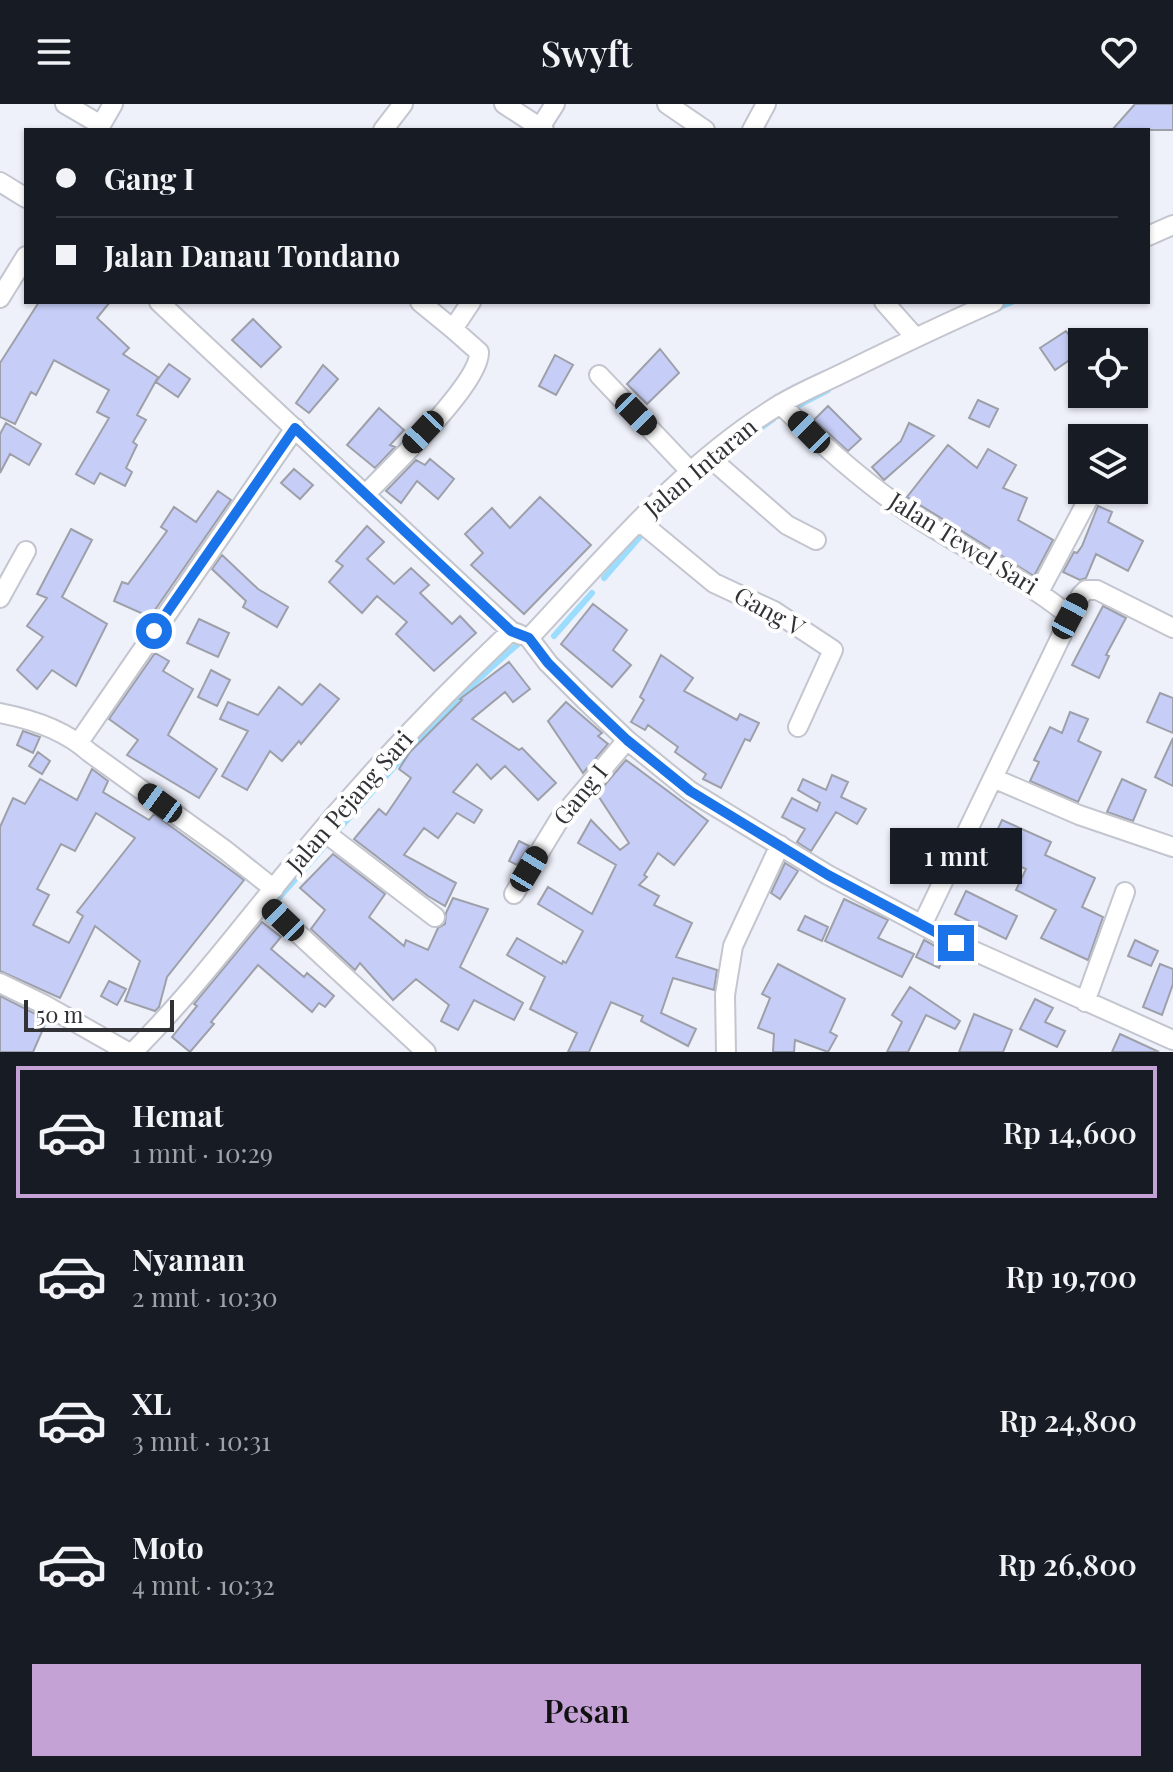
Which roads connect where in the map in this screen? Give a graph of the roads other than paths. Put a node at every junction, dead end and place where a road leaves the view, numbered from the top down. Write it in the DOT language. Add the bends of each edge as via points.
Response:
graph roads {
  1 [pos="65,104"];
  2 [pos="113,104"];
  3 [pos="403,104"];
  4 [pos="504,104"];
  5 [pos="555,104"];
  6 [pos="667,104"];
  7 [pos="766,104"];
  8 [pos="100,127"];
  9 [pos="385,128"];
  10 [pos="542,128"];
  11 [pos="702,128"];
  12 [pos="753,128"];
  13 [pos="0,182"];
  14 [pos="24,197"];
  15 [pos="1173,225"];
  16 [pos="1150,235"];
  17 [pos="24,259"];
  18 [pos="0,298"];
  19 [pos="161,304"];
  20 [pos="422,304"];
  21 [pos="470,304"];
  22 [pos="886,304"];
  23 [pos="989,304"];
  24 [pos="453,329"];
  25 [pos="915,337"];
  26 [pos="599,375"];
  27 [pos="780,404"];
  28 [pos="295,428"];
  29 [pos="709,457"];
  30 [pos="691,472"];
  31 [pos="365,495"];
  32 [pos="1086,504"];
  33 [pos="639,521"];
  34 [pos="816,540"];
  35 [pos="26,551"];
  36 [pos="1039,592"];
  37 [pos="0,598"];
  38 [pos="1070,616"];
  39 [pos="1173,628"];
  40 [pos="511,631"];
  41 [pos="529,638"];
  42 [pos="0,713"];
  43 [pos="798,727"];
  44 [pos="627,740"];
  45 [pos="79,742"];
  46 [pos="993,778"];
  47 [pos="323,831"];
  48 [pos="780,845"];
  49 [pos="1173,847"];
  50 [pos="1125,892"];
  51 [pos="514,894"];
  52 [pos="269,895"];
  53 [pos="435,917"];
  54 [pos="923,923"];
  55 [pos="0,983"];
  56 [pos="1085,1002"];
  57 [pos="1173,1040"];
  58 [pos="130,1052"];
  59 [pos="426,1052"];
  60 [pos="726,1052"];
  1 -- 8 [label="street"];
  2 -- 8 [label="street"];
  3 -- 9 [label="street"];
  4 -- 10 [label="street"];
  5 -- 10 [label="street"];
  6 -- 11 [label="street"];
  7 -- 12 [label="street"];
  13 -- 14 [label="street"];
  15 -- 16 [label="street"];
  17 -- 18 [label="street"];
  19 -- 28 [label="street"];
  20 -- 24 [label="street"];
  21 -- 24 [label="street"];
  22 -- 25 [label="street"];
  23 -- 25 [label="street, Jalan Intaran"];
  24 -- 31 [label="street" via="479,352 478,365 462,391"];
  25 -- 27 [label="street, Jalan Intaran"];
  26 -- 30 [label="street"];
  27 -- 29 [label="street, Jalan Intaran"];
  27 -- 36 [label="street, Jalan Tewel Sari" via="909,513"];
  28 -- 31 [label="street"];
  28 -- 45 [label="street"];
  29 -- 30 [label="street, Jalan Intaran"];
  29 -- 34 [label="street" via="787,525"];
  30 -- 33 [label="street, Jalan Intaran"];
  31 -- 40 [label="street"];
  32 -- 36 [label="street"];
  33 -- 41 [label="street, Jalan Intaran"];
  33 -- 43 [label="street, Gang V" via="714,583 774,611 833,650"];
  35 -- 37 [label="street"];
  36 -- 38 [label="street, Jalan Tewel Sari"];
  38 -- 39 [label="street" via="1081,595 1092,589"];
  38 -- 46 [label="street"];
  40 -- 41 [label="street"];
  40 -- 47 [label="street, Jalan Pejang Sari" via="460,679"];
  41 -- 44 [label="street"];
  42 -- 45 [label="street" via="22,716"];
  44 -- 48 [label="street" via="690,791"];
  44 -- 51 [label="street, Gang I" via="559,820"];
  45 -- 52 [label="street"];
  46 -- 49 [label="street"];
  46 -- 54 [label="street"];
  47 -- 52 [label="street, Jalan Pejang Sari"];
  47 -- 53 [label="street"];
  48 -- 54 [label="street"];
  48 -- 60 [label="street" via="733,946 725,995"];
  50 -- 56 [label="street"];
  52 -- 58 [label="street, Jalan Pejang Sari"];
  52 -- 59 [label="street"];
  54 -- 56 [label="street"];
  55 -- 58 [label="street"];
  56 -- 57 [label="street"];
}
